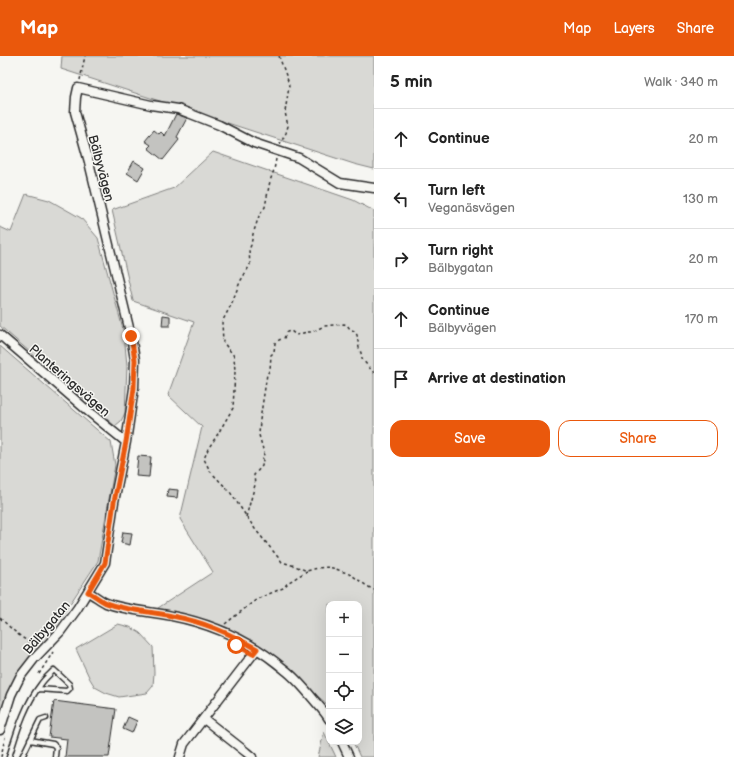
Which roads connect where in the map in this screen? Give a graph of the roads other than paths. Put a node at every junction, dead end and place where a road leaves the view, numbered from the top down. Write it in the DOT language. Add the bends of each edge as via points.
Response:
graph roads {
  1 [pos="374,188"];
  2 [pos="0,335"];
  3 [pos="126,442"];
  4 [pos="105,563"];
  5 [pos="88,592"];
  6 [pos="257,649"];
  7 [pos="38,689"];
  8 [pos="326,715"];
  9 [pos="46,718"];
  10 [pos="204,719"];
  11 [pos="3,733"];
  12 [pos="30,740"];
  13 [pos="343,745"];
  14 [pos="9,757"];
  15 [pos="22,757"];
  16 [pos="56,757"];
  17 [pos="180,757"];
  18 [pos="252,757"];
  19 [pos="349,757"];
  1 -- 3 [label="street, Bälbyvägen" via="340,183 299,158 254,143 219,125 178,109 78,88 75,112 133,345 134,388"];
  2 -- 3 [label="street, Planteringsvägen"];
  3 -- 4 [label="street, Bälbyvägen"];
  4 -- 5 [label="street, Bälbygatan"];
  5 -- 6 [label="street" via="105,602 133,610 172,616 219,629"];
  5 -- 11 [label="street, Bälbygatan" via="60,632 20,677 11,695"];
  6 -- 8 [label="street" via="301,684"];
  6 -- 10 [label="street"];
  7 -- 7 [label="lane" via="54,670 70,688 67,691"];
  7 -- 14 [label="lane" via="22,717"];
  9 -- 12 [label="lane" via="40,720"];
  10 -- 17 [label="street" via="184,744"];
  10 -- 18 [label="street"];
  12 -- 15 [label="lane"];
  12 -- 16 [label="lane" via="53,744 56,747"];
  13 -- 19 [label="street"];
}
